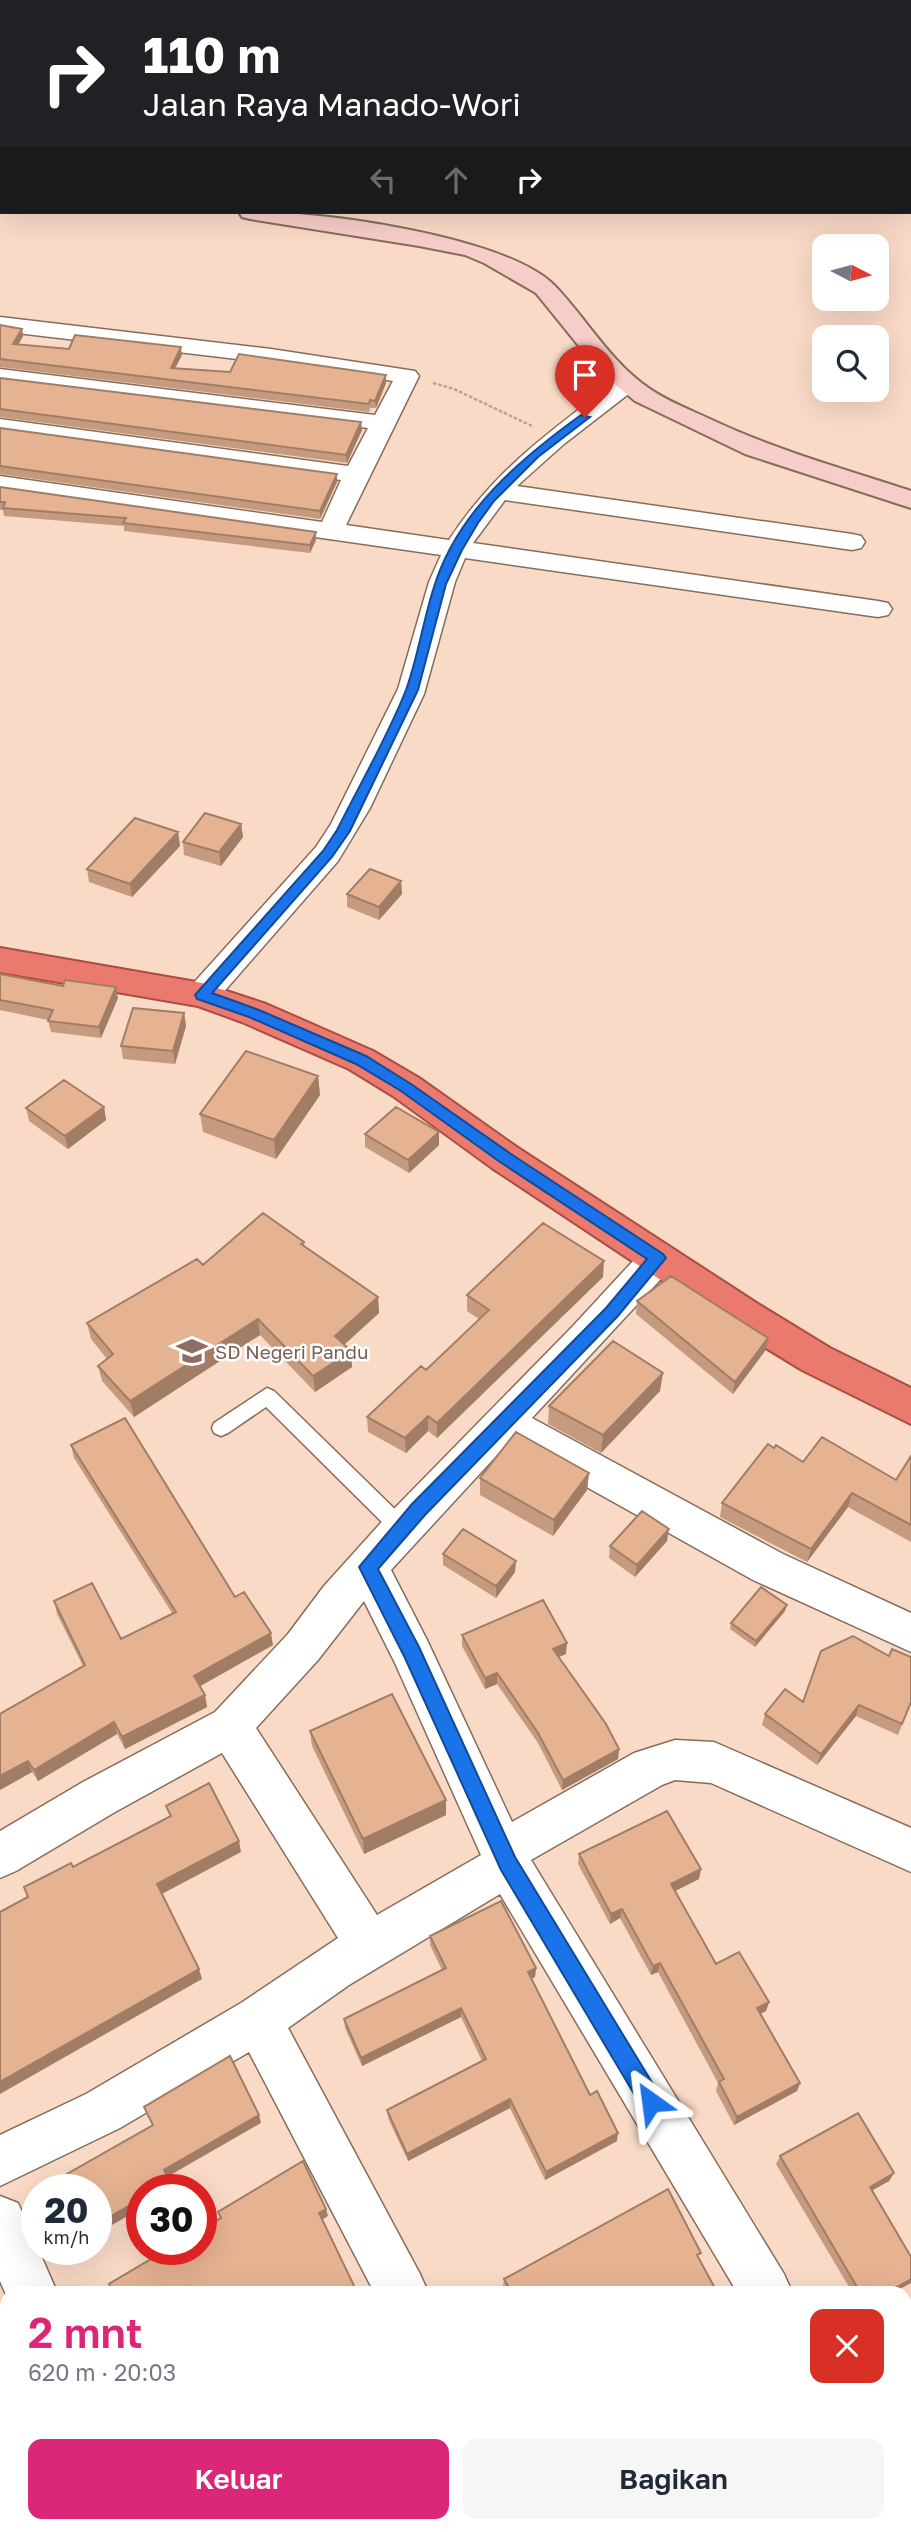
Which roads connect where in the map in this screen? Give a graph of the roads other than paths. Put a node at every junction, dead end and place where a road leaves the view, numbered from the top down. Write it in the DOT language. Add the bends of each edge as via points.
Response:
graph roads {
  1 [pos="289,214"];
  2 [pos="308,215"];
  3 [pos="0,324"];
  4 [pos="0,376"];
  5 [pos="627,384"];
  6 [pos="383,423"];
  7 [pos="0,426"];
  8 [pos="356,475"];
  9 [pos="0,484"];
  10 [pos="497,491"];
  11 [pos="911,500"];
  12 [pos="331,530"];
  13 [pos="852,542"];
  14 [pos="456,550"];
  15 [pos="878,609"];
  16 [pos="0,960"];
  17 [pos="202,995"];
  18 [pos="658,1258"];
  19 [pos="911,1407"];
  20 [pos="504,1422"];
  21 [pos="220,1428"];
  22 [pos="401,1528"];
  23 [pos="368,1567"];
  24 [pos="911,1633"];
  25 [pos="230,1726"];
  26 [pos="911,1850"];
  27 [pos="0,1856"];
  28 [pos="506,1858"];
  29 [pos="370,1946"];
  30 [pos="258,2020"];
  31 [pos="0,2161"];
  32 [pos="0,2221"];
  33 [pos="28,2286"];
  34 [pos="399,2286"];
  35 [pos="762,2286"];
  1 -- 2 [label="main road"];
  2 -- 5 [label="main road" via="471,250 515,269 556,299"];
  3 -- 6 [label="street" via="407,376"];
  4 -- 6 [label="street"];
  5 -- 10 [label="street" via="534,454"];
  5 -- 11 [label="main road" via="674,412 754,449"];
  6 -- 8 [label="street"];
  7 -- 8 [label="street"];
  8 -- 12 [label="street"];
  9 -- 12 [label="street"];
  10 -- 13 [label="street"];
  10 -- 14 [label="street"];
  12 -- 14 [label="street"];
  14 -- 15 [label="street"];
  14 -- 17 [label="street" via="440,584 412,690 344,831"];
  16 -- 17 [label="highway"];
  17 -- 18 [label="highway" via="361,1060"];
  18 -- 19 [label="highway" via="816,1359"];
  18 -- 20 [label="street" via="612,1313"];
  20 -- 22 [label="street"];
  20 -- 24 [label="street" via="768,1567"];
  21 -- 22 [label="lane" via="267,1396"];
  22 -- 23 [label="street"];
  23 -- 25 [label="street"];
  23 -- 28 [label="street"];
  25 -- 27 [label="street"];
  25 -- 29 [label="street"];
  26 -- 28 [label="street" via="723,1766 688,1759 650,1768"];
  28 -- 29 [label="street"];
  28 -- 35 [label="street"];
  29 -- 30 [label="street"];
  30 -- 31 [label="street" via="103,2111"];
  30 -- 34 [label="street"];
  32 -- 33 [label="street"];
}
